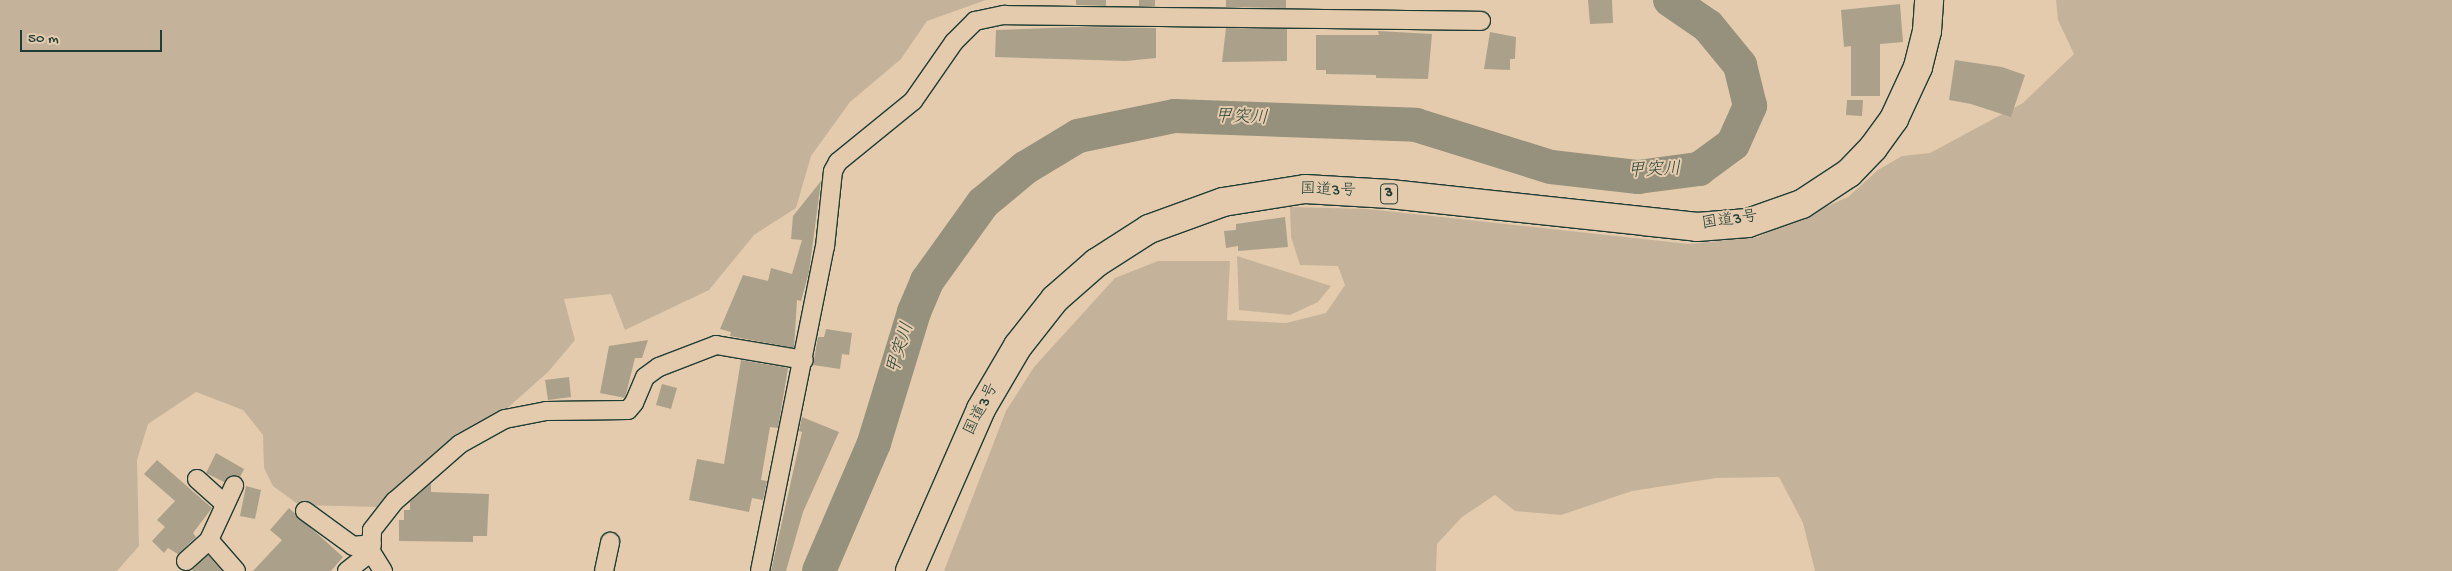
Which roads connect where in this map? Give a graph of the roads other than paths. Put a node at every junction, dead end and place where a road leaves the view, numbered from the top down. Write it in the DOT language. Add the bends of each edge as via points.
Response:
graph roads {
  1 [pos="1928,0"];
  2 [pos="1481,20"];
  3 [pos="804,360"];
  4 [pos="197,479"];
  5 [pos="234,486"];
  6 [pos="225,504"];
  7 [pos="305,511"];
  8 [pos="208,540"];
  9 [pos="610,542"];
  10 [pos="371,548"];
  11 [pos="186,561"];
  12 [pos="236,571"];
  13 [pos="347,571"];
  14 [pos="383,571"];
  15 [pos="604,571"];
  16 [pos="760,571"];
  17 [pos="910,571"];
  1 -- 17 [label="highway, 国道3号 / 3" via="1926,31 1918,67 1894,119 1873,148 1850,173 1810,199 1748,222 1697,227 1390,194 1305,189 1223,202 1149,230 1096,263 1055,299 1018,346 980,409"];
  2 -- 3 [label="street" via="1004,15 975,21 954,42 913,101 838,162 833,171 825,247"];
  3 -- 10 [label="street" via="716,345 659,367 645,377 628,410 546,411 505,419 460,444 395,501 372,530"];
  3 -- 16 [label="street"];
  4 -- 6 [label="street"];
  5 -- 6 [label="street"];
  6 -- 8 [label="street"];
  7 -- 10 [label="street" via="352,546"];
  8 -- 11 [label="street"];
  8 -- 12 [label="street"];
  9 -- 15 [label="street"];
  10 -- 13 [label="street"];
  10 -- 14 [label="street"];
}
